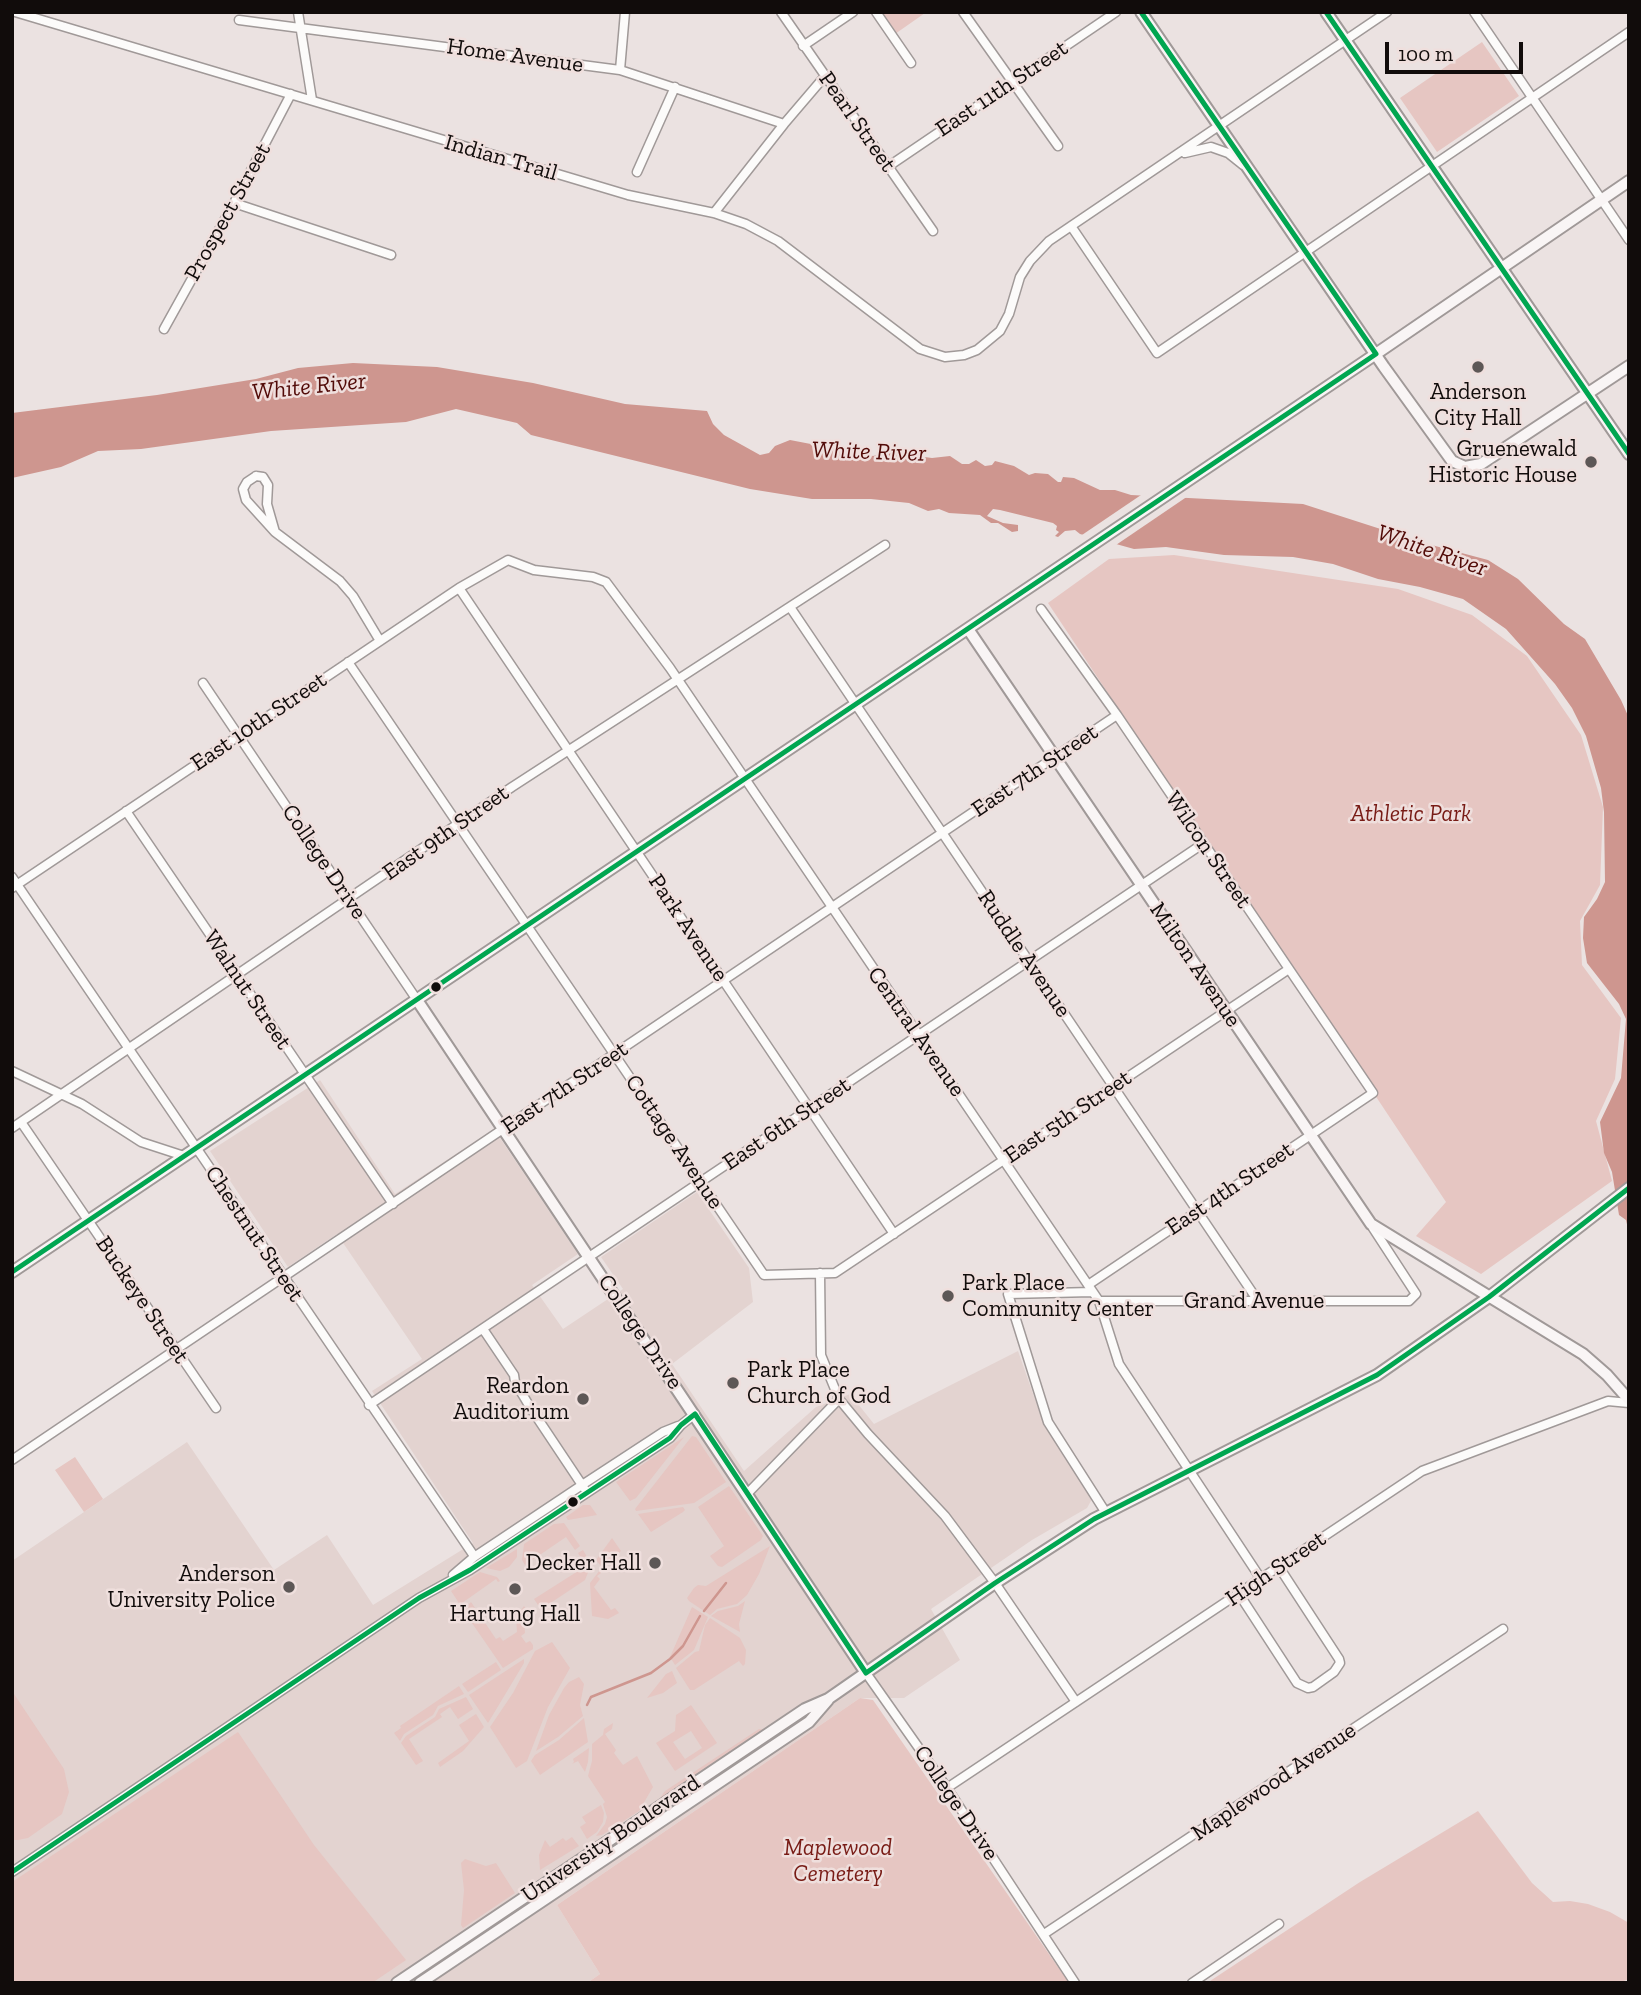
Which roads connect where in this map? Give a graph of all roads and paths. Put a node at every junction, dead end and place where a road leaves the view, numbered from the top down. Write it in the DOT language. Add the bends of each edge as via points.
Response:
graph roads {
  1 [pos="15,12"];
  2 [pos="298,12"];
  3 [pos="625,12"];
  4 [pos="781,12"];
  5 [pos="853,12"];
  6 [pos="876,12"];
  7 [pos="963,12"];
  8 [pos="1116,12"];
  9 [pos="1141,12"];
  10 [pos="1326,12"];
  11 [pos="1387,12"];
  12 [pos="1474,12"];
  13 [pos="239,20"];
  14 [pos="301,27"];
  15 [pos="1629,32"];
  16 [pos="1346,40"];
  17 [pos="803,46"];
  18 [pos="911,63"];
  19 [pos="620,70"];
  20 [pos="825,76"];
  21 [pos="1013,82"];
  22 [pos="674,87"];
  23 [pos="291,94"];
  24 [pos="1532,97"];
  25 [pos="312,100"];
  26 [pos="784,124"];
  27 [pos="1220,126"];
  28 [pos="1058,146"];
  29 [pos="1166,162"];
  30 [pos="888,166"];
  31 [pos="1431,166"];
  32 [pos="637,172"];
  33 [pos="1254,175"];
  34 [pos="1629,180"];
  35 [pos="1602,199"];
  36 [pos="234,203"];
  37 [pos="713,214"];
  38 [pos="1071,226"];
  39 [pos="933,231"];
  40 [pos="1629,240"];
  41 [pos="1306,252"];
  42 [pos="391,255"];
  43 [pos="1500,267"];
  44 [pos="164,328"];
  45 [pos="1371,357"];
  46 [pos="1629,366"];
  47 [pos="1588,394"];
  48 [pos="1629,454"];
  49 [pos="275,531"];
  50 [pos="884,545"];
  51 [pos="508,561"];
  52 [pos="459,588"];
  53 [pos="790,607"];
  54 [pos="1041,609"];
  55 [pos="968,629"];
  56 [pos="380,641"];
  57 [pos="348,662"];
  58 [pos="678,679"];
  59 [pos="203,683"];
  60 [pos="855,704"];
  61 [pos="1117,715"];
  62 [pos="239,736"];
  63 [pos="568,752"];
  64 [pos="1055,757"];
  65 [pos="744,778"];
  66 [pos="126,811"];
  67 [pos="459,825"];
  68 [pos="942,833"];
  69 [pos="1204,843"];
  70 [pos="636,852"];
  71 [pos="14,883"];
  72 [pos="1141,885"];
  73 [pos="349,900"];
  74 [pos="832,908"];
  75 [pos="527,925"];
  76 [pos="1029,961"];
  77 [pos="1289,969"];
  78 [pos="236,975"];
  79 [pos="723,981"];
  80 [pos="417,1000"];
  81 [pos="1227,1011"];
  82 [pos="918,1035"];
  83 [pos="129,1049"];
  84 [pos="614,1054"];
  85 [pos="12,1071"];
  86 [pos="305,1076"];
  87 [pos="1114,1087"];
  88 [pos="1373,1093"];
  89 [pos="62,1094"];
  90 [pos="810,1108"];
  91 [pos="21,1122"];
  92 [pos="12,1128"];
  93 [pos="504,1129"];
  94 [pos="1311,1135"];
  95 [pos="196,1148"];
  96 [pos="184,1156"];
  97 [pos="1004,1160"];
  98 [pos="701,1182"];
  99 [pos="1629,1188"];
  100 [pos="393,1204"];
  101 [pos="1198,1211"];
  102 [pos="89,1222"];
  103 [pos="1371,1224"];
  104 [pos="894,1234"];
  105 [pos="590,1257"];
  106 [pos="12,1272"];
  107 [pos="820,1273"];
  108 [pos="764,1275"];
  109 [pos="283,1278"];
  110 [pos="1090,1288"];
  111 [pos="1489,1297"];
  112 [pos="1099,1301"];
  113 [pos="1258,1301"];
  114 [pos="1409,1301"];
  115 [pos="483,1329"];
  116 [pos="176,1350"];
  117 [pos="839,1399"];
  118 [pos="1629,1402"];
  119 [pos="369,1405"];
  120 [pos="216,1408"];
  121 [pos="695,1414"];
  122 [pos="12,1460"];
  123 [pos="1191,1470"];
  124 [pos="585,1489"];
  125 [pos="747,1494"];
  126 [pos="1106,1513"];
  127 [pos="474,1556"];
  128 [pos="1279,1567"];
  129 [pos="1261,1579"];
  130 [pos="995,1583"];
  131 [pos="1239,1594"];
  132 [pos="1503,1629"];
  133 [pos="866,1674"];
  134 [pos="828,1699"];
  135 [pos="1076,1702"];
  136 [pos="775,1728"];
  137 [pos="783,1740"];
  138 [pos="947,1788"];
  139 [pos="12,1872"];
  140 [pos="535,1897"];
  141 [pos="1279,1924"];
  142 [pos="1044,1934"];
  143 [pos="397,1983"];
  144 [pos="420,1983"];
  145 [pos="1075,1983"];
  146 [pos="1192,1983"];
  1 -- 23 [label="street, Indian Trail"];
  2 -- 14 [label="street"];
  3 -- 19 [label="street"];
  4 -- 17 [label="street, Pearl Street"];
  5 -- 17 [label="street"];
  6 -- 18 [label="street"];
  7 -- 21 [label="street"];
  8 -- 21 [label="street, East 11th Street"];
  9 -- 27 [label="main road"];
  10 -- 16 [label="main road"];
  11 -- 16 [label="street"];
  12 -- 24 [label="street"];
  13 -- 14 [label="street, Home Avenue"];
  14 -- 19 [label="street, Home Avenue"];
  14 -- 25 [label="street"];
  15 -- 24 [label="street"];
  16 -- 27 [label="street"];
  16 -- 31 [label="main road"];
  17 -- 20 [label="street, Pearl Street"];
  19 -- 22 [label="street, Home Avenue"];
  20 -- 26 [label="street"];
  20 -- 30 [label="street, Pearl Street"];
  21 -- 28 [label="street"];
  21 -- 30 [label="street, East 11th Street"];
  22 -- 26 [label="street, Home Avenue"];
  22 -- 32 [label="street"];
  23 -- 25 [label="street, Indian Trail"];
  23 -- 36 [label="street, Prospect Street"];
  24 -- 31 [label="street"];
  24 -- 35 [label="street"];
  25 -- 37 [label="street, Indian Trail" via="628,195"];
  26 -- 37 [label="street"];
  27 -- 29 [label="street"];
  27 -- 33 [label="main road"];
  29 -- 33 [label="street" via="1211,148 1228,153"];
  29 -- 38 [label="street, Indian Trail"];
  30 -- 39 [label="street, Pearl Street"];
  31 -- 41 [label="street"];
  31 -- 43 [label="main road"];
  33 -- 41 [label="main road"];
  34 -- 35 [label="main road"];
  35 -- 40 [label="street"];
  35 -- 43 [label="main road"];
  36 -- 42 [label="street"];
  36 -- 44 [label="street, Prospect Street"];
  37 -- 38 [label="street, Indian Trail" via="778,241 920,349 944,357 977,351 992,340 1006,322 1030,261"];
  38 -- 41 [label="street" via="1157,353"];
  41 -- 45 [label="main road"];
  43 -- 45 [label="main road"];
  43 -- 47 [label="main road"];
  45 -- 47 [label="main road" via="1452,461 1465,467 1481,464"];
  45 -- 55 [label="main road"];
  46 -- 47 [label="main road"];
  47 -- 48 [label="main road"];
  49 -- 49 [label="street" via="267,504 268,485 256,476 243,489 246,500"];
  49 -- 56 [label="street" via="340,582"];
  50 -- 53 [label="street, East 9th Street"];
  51 -- 52 [label="street, East 10th Street"];
  51 -- 58 [label="street, Central Avenue" via="606,582"];
  52 -- 56 [label="street, East 10th Street"];
  52 -- 63 [label="street, Park Avenue"];
  53 -- 58 [label="street, East 9th Street"];
  53 -- 60 [label="street, Ruddle Avenue"];
  54 -- 61 [label="street, Wilcon Street"];
  55 -- 60 [label="main road"];
  55 -- 64 [label="main road, Milton Avenue"];
  56 -- 57 [label="street, East 10th Street"];
  57 -- 62 [label="street, East 10th Street"];
  57 -- 67 [label="street, Cottage Avenue"];
  58 -- 63 [label="street, East 9th Street"];
  58 -- 65 [label="street, Central Avenue"];
  59 -- 62 [label="street, College Drive"];
  60 -- 65 [label="main road"];
  60 -- 68 [label="street, Ruddle Avenue"];
  61 -- 64 [label="street, East 7th Street"];
  61 -- 69 [label="street, Wilcon Street"];
  62 -- 66 [label="street, East 10th Street"];
  62 -- 73 [label="street, College Drive"];
  63 -- 67 [label="street, East 9th Street"];
  63 -- 70 [label="street, Park Avenue"];
  64 -- 68 [label="street, East 7th Street"];
  64 -- 72 [label="main road, Milton Avenue"];
  65 -- 70 [label="main road"];
  65 -- 74 [label="street, Central Avenue"];
  66 -- 71 [label="street, East 10th Street"];
  66 -- 78 [label="street, Walnut Street"];
  67 -- 73 [label="street, East 9th Street"];
  67 -- 75 [label="street, Cottage Avenue"];
  68 -- 74 [label="street, East 7th Street"];
  68 -- 76 [label="street, Ruddle Avenue"];
  69 -- 72 [label="street, East 6th Street"];
  69 -- 77 [label="street, Wilcon Street"];
  70 -- 75 [label="main road"];
  70 -- 79 [label="street, Park Avenue"];
  71 -- 83 [label="street, Chestnut Street"];
  72 -- 76 [label="street, East 6th Street"];
  72 -- 81 [label="main road, Milton Avenue"];
  73 -- 78 [label="street, East 9th Street"];
  73 -- 80 [label="street, College Drive"];
  74 -- 79 [label="street, East 7th Street"];
  74 -- 82 [label="street, Central Avenue"];
  75 -- 80 [label="main road"];
  75 -- 84 [label="street, Cottage Avenue"];
  76 -- 82 [label="street, East 6th Street"];
  76 -- 87 [label="street, Ruddle Avenue"];
  77 -- 81 [label="street, East 5th Street"];
  77 -- 88 [label="street, Wilcon Street"];
  78 -- 83 [label="street, East 9th Street"];
  78 -- 86 [label="street, Walnut Street"];
  79 -- 84 [label="street, East 7th Street"];
  79 -- 90 [label="street, Park Avenue"];
  80 -- 86 [label="main road"];
  80 -- 93 [label="main road, College Drive"];
  81 -- 87 [label="street, East 5th Street"];
  81 -- 94 [label="main road, Milton Avenue"];
  82 -- 90 [label="street, East 6th Street"];
  82 -- 97 [label="street, Central Avenue"];
  83 -- 89 [label="street, East 9th Street"];
  83 -- 95 [label="street, Chestnut Street"];
  84 -- 93 [label="street, East 7th Street"];
  84 -- 98 [label="street, Cottage Avenue"];
  85 -- 89 [label="street"];
  86 -- 95 [label="main road"];
  86 -- 100 [label="street, Walnut Street"];
  87 -- 97 [label="street, East 5th Street"];
  87 -- 101 [label="street, Ruddle Avenue"];
  88 -- 94 [label="street, East 4th Street"];
  89 -- 91 [label="street, East 9th Street"];
  89 -- 96 [label="street" via="134,1139"];
  90 -- 98 [label="street, East 6th Street"];
  90 -- 104 [label="street, Park Avenue"];
  91 -- 92 [label="street, East 9th Street"];
  91 -- 102 [label="street, Buckeye Street"];
  93 -- 100 [label="street, East 7th Street"];
  93 -- 105 [label="main road, College Drive"];
  94 -- 101 [label="street, East 4th Street"];
  94 -- 103 [label="main road, Milton Avenue"];
  95 -- 96 [label="main road"];
  95 -- 109 [label="street, Chestnut Street"];
  96 -- 102 [label="main road"];
  97 -- 104 [label="street, East 5th Street"];
  97 -- 110 [label="street, Central Avenue"];
  98 -- 105 [label="street, East 6th Street"];
  98 -- 108 [label="street, Cottage Avenue"];
  99 -- 111 [label="main road, University Boulevard"];
  100 -- 109 [label="street, East 7th Street"];
  101 -- 110 [label="street, East 4th Street"];
  101 -- 113 [label="street, Ruddle Avenue"];
  102 -- 106 [label="main road"];
  102 -- 116 [label="street, Buckeye Street"];
  103 -- 111 [label="main road"];
  103 -- 114 [label="street, Milton Avenue" via="1416,1294"];
  104 -- 107 [label="street, East 5th Street" via="835,1273"];
  105 -- 115 [label="street, East 6th Street"];
  105 -- 121 [label="main road, College Drive"];
  107 -- 108 [label="street, East 5th Street"];
  107 -- 117 [label="street" via="821,1355"];
  109 -- 116 [label="street, East 7th Street"];
  109 -- 119 [label="street, Chestnut Street"];
  110 -- 112 [label="street, Central Avenue"];
  110 -- 126 [label="street" via="1008,1294 1048,1422"];
  111 -- 118 [label="main road" via="1583,1354"];
  111 -- 123 [label="main road, University Boulevard" via="1377,1375"];
  112 -- 113 [label="street, Grand Avenue"];
  112 -- 123 [label="street, Central Avenue" via="1119,1364"];
  113 -- 114 [label="street, Grand Avenue"];
  115 -- 119 [label="street, East 6th Street"];
  115 -- 124 [label="street"];
  116 -- 120 [label="street, Buckeye Street"];
  116 -- 122 [label="street, East 7th Street"];
  117 -- 125 [label="street"];
  117 -- 130 [label="street" via="945,1516"];
  118 -- 128 [label="street, High Street" via="1608,1401 1422,1472"];
  119 -- 127 [label="street, Chestnut Street"];
  121 -- 124 [label="street" via="670,1438"];
  121 -- 125 [label="main road, College Drive"];
  123 -- 126 [label="main road, University Boulevard"];
  123 -- 129 [label="street, Central Avenue"];
  124 -- 139 [label="street"];
  125 -- 133 [label="main road, College Drive"];
  126 -- 130 [label="main road, University Boulevard"];
  128 -- 129 [label="street, High Street"];
  128 -- 131 [label="street" via="1339,1659 1334,1672 1313,1687 1297,1682"];
  129 -- 131 [label="street, High Street"];
  130 -- 133 [label="main road, University Boulevard"];
  130 -- 135 [label="street"];
  131 -- 135 [label="street, High Street"];
  132 -- 142 [label="street, Maplewood Avenue"];
  133 -- 134 [label="main road, University Boulevard"];
  133 -- 138 [label="street, College Drive"];
  134 -- 136 [label="main road, University Boulevard"];
  134 -- 137 [label="main road, University Boulevard" via="810,1722"];
  135 -- 138 [label="street, High Street"];
  136 -- 137 [label="street"];
  136 -- 140 [label="main road, University Boulevard"];
  137 -- 140 [label="main road, University Boulevard"];
  138 -- 142 [label="street, College Drive"];
  140 -- 143 [label="main road, University Boulevard"];
  140 -- 144 [label="main road, University Boulevard"];
  141 -- 146 [label="street"];
  142 -- 145 [label="street, College Drive"];
}
